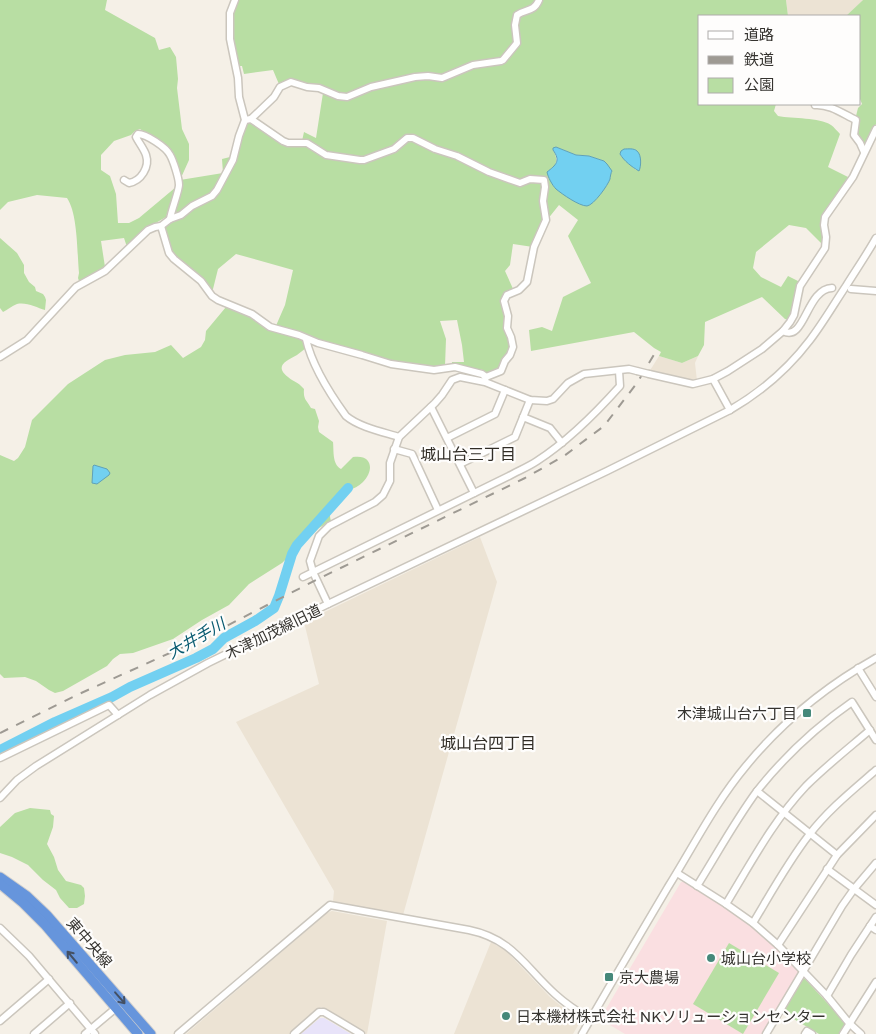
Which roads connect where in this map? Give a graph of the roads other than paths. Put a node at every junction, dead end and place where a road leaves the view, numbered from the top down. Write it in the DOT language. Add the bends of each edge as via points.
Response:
graph roads {
  1 [pos="235,0"];
  2 [pos="539,0"];
  3 [pos="826,105"];
  4 [pos="248,119"];
  5 [pos="876,129"];
  6 [pos="864,152"];
  7 [pos="124,180"];
  8 [pos="170,219"];
  9 [pos="161,226"];
  10 [pos="875,241"];
  11 [pos="832,288"];
  12 [pos="851,289"];
  13 [pos="876,291"];
  14 [pos="783,331"];
  15 [pos="306,339"];
  16 [pos="0,357"];
  17 [pos="619,371"];
  18 [pos="485,379"];
  19 [pos="713,379"];
  20 [pos="505,390"];
  21 [pos="530,400"];
  22 [pos="431,407"];
  23 [pos="730,410"];
  24 [pos="523,417"];
  25 [pos="399,437"];
  26 [pos="446,438"];
  27 [pos="562,443"];
  28 [pos="394,449"];
  29 [pos="460,464"];
  30 [pos="474,493"];
  31 [pos="438,510"];
  32 [pos="313,572"];
  33 [pos="303,577"];
  34 [pos="328,604"];
  35 [pos="876,658"];
  36 [pos="858,668"];
  37 [pos="876,697"];
  38 [pos="118,715"];
  39 [pos="870,730"];
  40 [pos="876,740"];
  41 [pos="0,758"];
  42 [pos="876,770"];
  43 [pos="757,791"];
  44 [pos="0,798"];
  45 [pos="784,813"];
  46 [pos="876,815"];
  47 [pos="810,834"];
  48 [pos="837,855"];
  49 [pos="876,863"];
  50 [pos="827,869"];
  51 [pos="677,873"];
  52 [pos="0,877"];
  53 [pos="0,884"];
  54 [pos="698,886"];
  55 [pos="854,889"];
  56 [pos="726,904"];
  57 [pos="876,905"];
  58 [pos="876,917"];
  59 [pos="753,923"];
  60 [pos="870,926"];
  61 [pos="0,928"];
  62 [pos="876,930"];
  63 [pos="778,945"];
  64 [pos="803,971"];
  65 [pos="49,979"];
  66 [pos="876,982"];
  67 [pos="827,996"];
  68 [pos="70,1003"];
  69 [pos="116,1008"];
  70 [pos="590,1019"];
  71 [pos="0,1021"];
  72 [pos="849,1023"];
  73 [pos="93,1031"];
  74 [pos="34,1034"];
  75 [pos="85,1034"];
  76 [pos="138,1034"];
  77 [pos="151,1034"];
  78 [pos="178,1034"];
  79 [pos="294,1034"];
  80 [pos="361,1034"];
  81 [pos="582,1034"];
  82 [pos="766,1034"];
  83 [pos="805,1034"];
  84 [pos="812,1034"];
  85 [pos="842,1034"];
  86 [pos="861,1034"];
  1 -- 4 [label="street" via="230,13 230,40 239,97"];
  2 -- 4 [label="street" via="532,9 518,15 515,25 517,43 501,61 473,65 442,78 415,77 371,87 347,97 291,82 280,88"];
  3 -- 6 [label="street" via="856,120 854,135"];
  4 -- 8 [label="street" via="239,136 233,160 216,192"];
  4 -- 18 [label="street" via="282,141 307,143 326,155 364,160 413,138 520,183 530,179 544,180 546,220 534,247 527,282 507,295 504,301 508,316 506,328 512,336 513,347 501,371"];
  5 -- 6 [label="street"];
  6 -- 14 [label="street" via="853,177 825,216 825,248 800,286 794,315"];
  7 -- 8 [label="street" via="135,182 147,163 136,137 138,134 166,149 171,155 179,185"];
  8 -- 9 [label="street"];
  9 -- 15 [label="street" via="168,253 201,280 212,296 252,314 270,327"];
  9 -- 16 [label="street" via="148,230 105,271 76,287 27,340"];
  10 -- 23 [label="street" via="810,341 765,386"];
  11 -- 14 [label="street" via="819,293 796,330 790,333"];
  12 -- 13 [label="street"];
  14 -- 19 [label="street" via="762,349"];
  15 -- 18 [label="street" via="391,364 434,370 454,367 482,374"];
  15 -- 25 [label="street" via="318,371 346,416"];
  17 -- 19 [label="street, bridge" via="629,369 693,384"];
  17 -- 21 [label="street" via="584,374 565,385 553,399"];
  17 -- 27 [label="street" via="620,386"];
  18 -- 20 [label="street"];
  18 -- 22 [label="street" via="455,378"];
  19 -- 23 [label="street"];
  20 -- 21 [label="street"];
  20 -- 26 [label="street" via="494,414"];
  21 -- 24 [label="street"];
  22 -- 25 [label="street"];
  22 -- 26 [label="street"];
  23 -- 34 [label="street"];
  24 -- 27 [label="street" via="550,428"];
  24 -- 29 [label="street" via="515,437"];
  25 -- 28 [label="street"];
  26 -- 29 [label="street"];
  27 -- 30 [label="street" via="537,461"];
  28 -- 31 [label="street" via="412,454"];
  28 -- 32 [label="street" via="386,490 375,502 329,526 320,536 310,561"];
  29 -- 30 [label="street"];
  30 -- 31 [label="street"];
  31 -- 32 [label="street"];
  32 -- 33 [label="street"];
  32 -- 34 [label="street, 木津加茂線旧道"];
  34 -- 38 [label="street, 木津加茂線旧道" via="208,663"];
  35 -- 36 [label="street"];
  36 -- 37 [label="street"];
  36 -- 51 [label="street" via="810,702 762,747 724,796"];
  38 -- 41 [label="street" via="108,705"];
  38 -- 44 [label="street, 木津加茂線旧道" via="16,780"];
  39 -- 40 [label="street"];
  39 -- 43 [label="street" via="852,702 791,752"];
  39 -- 45 [label="street" via="806,786"];
  42 -- 47 [label="street"];
  43 -- 45 [label="street"];
  43 -- 54 [label="street"];
  45 -- 47 [label="street"];
  45 -- 56 [label="street"];
  46 -- 48 [label="street"];
  47 -- 48 [label="street"];
  47 -- 59 [label="street"];
  48 -- 50 [label="street"];
  49 -- 55 [label="street"];
  50 -- 55 [label="street"];
  50 -- 63 [label="street"];
  51 -- 54 [label="street"];
  51 -- 70 [label="street"];
  52 -- 77 [label="highway, 東中央線, one-way" via="47,915"];
  69 -- 53 [label="highway, 東中央線, one-way" via="44,925"];
  54 -- 56 [label="street"];
  55 -- 57 [label="street"];
  55 -- 64 [label="street"];
  56 -- 59 [label="street"];
  58 -- 60 [label="street"];
  59 -- 63 [label="street"];
  60 -- 62 [label="street"];
  60 -- 67 [label="street"];
  61 -- 65 [label="street"];
  63 -- 64 [label="street"];
  64 -- 67 [label="street"];
  64 -- 82 [label="street"];
  65 -- 68 [label="street"];
  65 -- 71 [label="street"];
  66 -- 72 [label="street"];
  67 -- 72 [label="street"];
  68 -- 73 [label="street"];
  68 -- 74 [label="street"];
  69 -- 73 [label="street"];
  69 -- 76 [label="highway, 東中央線"];
  70 -- 78 [label="street" via="554,994 512,949 489,935 330,905"];
  70 -- 81 [label="street"];
  72 -- 85 [label="street"];
  72 -- 86 [label="street"];
  73 -- 75 [label="street"];
  79 -- 80 [label="street" via="324,1012"];
  83 -- 84 [label="street" via="807,1031"];
}
